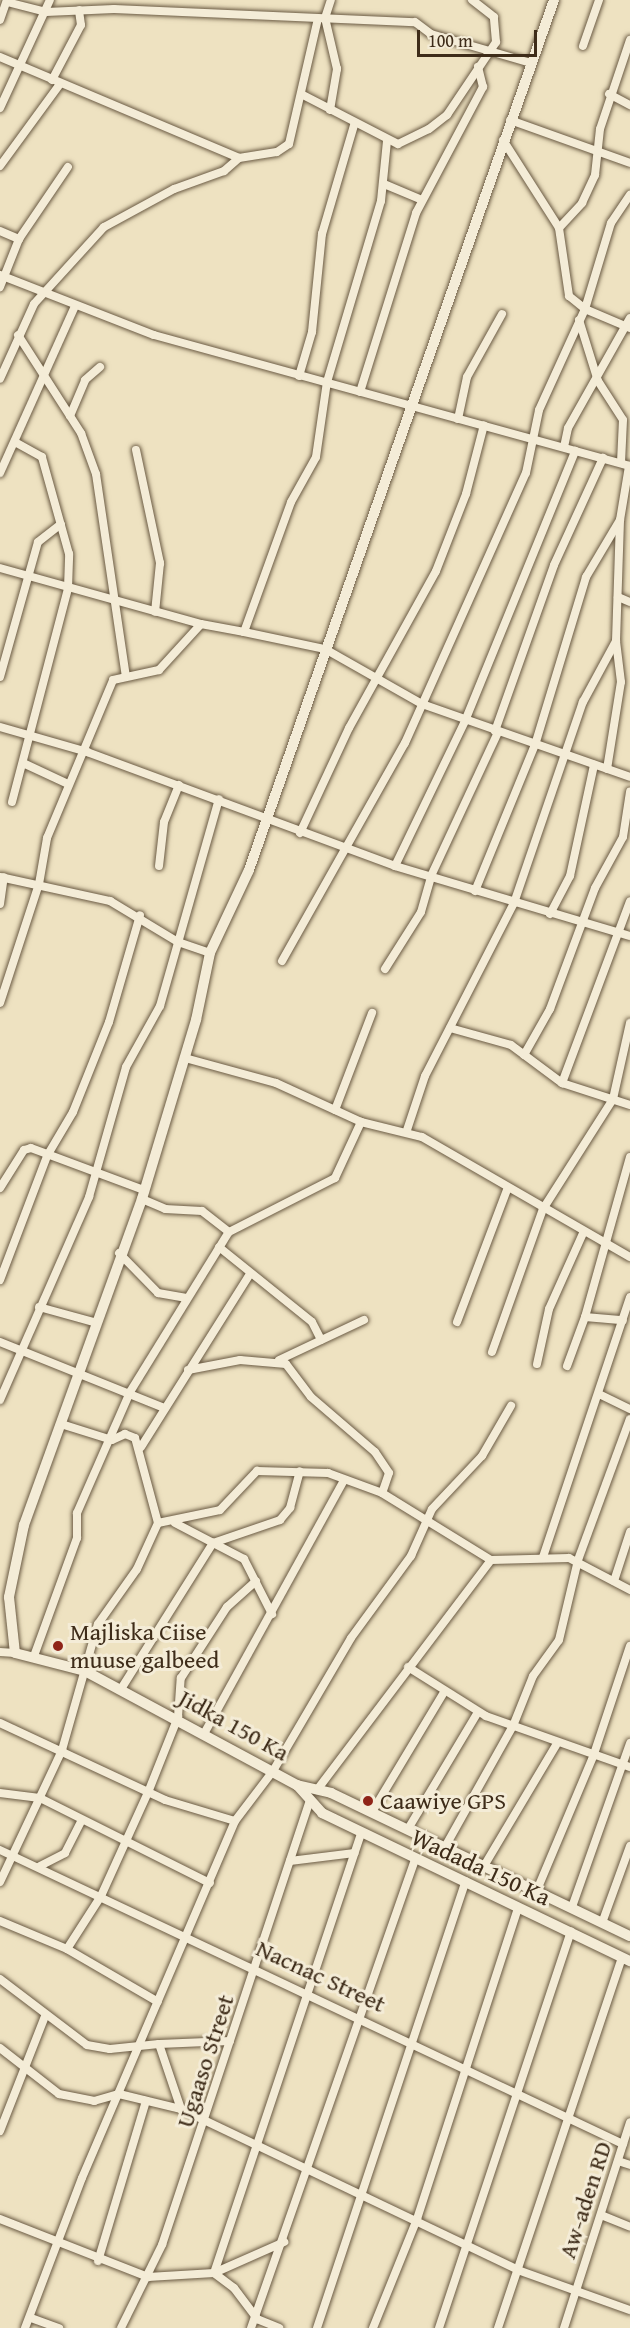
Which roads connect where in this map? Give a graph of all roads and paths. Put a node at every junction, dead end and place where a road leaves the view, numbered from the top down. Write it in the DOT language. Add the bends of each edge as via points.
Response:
graph roads {
  1 [pos="50,0"];
  2 [pos="331,0"];
  3 [pos="554,0"];
  4 [pos="599,0"];
  5 [pos="7,1"];
  6 [pos="474,1"];
  7 [pos="79,10"];
  8 [pos="46,12"];
  9 [pos="321,18"];
  10 [pos="0,20"];
  11 [pos="630,40"];
  12 [pos="583,46"];
  13 [pos="494,49"];
  14 [pos="0,57"];
  15 [pos="531,63"];
  16 [pos="24,67"];
  17 [pos="478,67"];
  18 [pos="56,82"];
  19 [pos="609,94"];
  20 [pos="303,95"];
  21 [pos="630,105"];
  22 [pos="0,108"];
  23 [pos="330,110"];
  24 [pos="510,120"];
  25 [pos="354,125"];
  26 [pos="502,140"];
  27 [pos="387,141"];
  28 [pos="597,148"];
  29 [pos="239,158"];
  30 [pos="630,163"];
  31 [pos="0,166"];
  32 [pos="68,167"];
  33 [pos="384,184"];
  34 [pos="630,195"];
  35 [pos="422,200"];
  36 [pos="559,228"];
  37 [pos="0,231"];
  38 [pos="19,239"];
  39 [pos="3,276"];
  40 [pos="0,287"];
  41 [pos="43,294"];
  42 [pos="75,306"];
  43 [pos="585,309"];
  44 [pos="502,314"];
  45 [pos="630,318"];
  46 [pos="579,320"];
  47 [pos="628,328"];
  48 [pos="18,335"];
  49 [pos="3,364"];
  50 [pos="100,367"];
  51 [pos="41,374"];
  52 [pos="299,376"];
  53 [pos="0,379"];
  54 [pos="598,381"];
  55 [pos="327,382"];
  56 [pos="360,392"];
  57 [pos="411,406"];
  58 [pos="630,412"];
  59 [pos="70,416"];
  60 [pos="458,419"];
  61 [pos="623,420"];
  62 [pos="484,425"];
  63 [pos="530,436"];
  64 [pos="15,442"];
  65 [pos="564,447"];
  66 [pos="136,450"];
  67 [pos="575,451"];
  68 [pos="603,458"];
  69 [pos="626,465"];
  70 [pos="0,473"];
  71 [pos="620,520"];
  72 [pos="61,524"];
  73 [pos="0,568"];
  74 [pos="25,576"];
  75 [pos="68,588"];
  76 [pos="618,597"];
  77 [pos="116,602"];
  78 [pos="630,602"];
  79 [pos="155,612"];
  80 [pos="201,624"];
  81 [pos="244,632"];
  82 [pos="616,641"];
  83 [pos="325,649"];
  84 [pos="126,676"];
  85 [pos="0,677"];
  86 [pos="378,680"];
  87 [pos="422,704"];
  88 [pos="465,721"];
  89 [pos="0,727"];
  90 [pos="496,731"];
  91 [pos="32,736"];
  92 [pos="536,745"];
  93 [pos="87,752"];
  94 [pos="566,756"];
  95 [pos="24,764"];
  96 [pos="594,765"];
  97 [pos="607,769"];
  98 [pos="630,777"];
  99 [pos="69,784"];
  100 [pos="179,785"];
  101 [pos="630,792"];
  102 [pos="219,799"];
  103 [pos="12,802"];
  104 [pos="267,817"];
  105 [pos="300,833"];
  106 [pos="346,847"];
  107 [pos="159,866"];
  108 [pos="395,866"];
  109 [pos="431,876"];
  110 [pos="2,877"];
  111 [pos="39,884"];
  112 [pos="475,891"];
  113 [pos="630,901"];
  114 [pos="514,903"];
  115 [pos="0,904"];
  116 [pos="550,914"];
  117 [pos="140,915"];
  118 [pos="581,920"];
  119 [pos="616,931"];
  120 [pos="630,936"];
  121 [pos="178,942"];
  122 [pos="210,953"];
  123 [pos="282,961"];
  124 [pos="385,969"];
  125 [pos="0,1003"];
  126 [pos="372,1013"];
  127 [pos="630,1023"];
  128 [pos="450,1028"];
  129 [pos="524,1056"];
  130 [pos="185,1058"];
  131 [pos="562,1083"];
  132 [pos="613,1099"];
  133 [pos="630,1105"];
  134 [pos="335,1110"];
  135 [pos="361,1122"];
  136 [pos="407,1130"];
  137 [pos="47,1156"];
  138 [pos="630,1156"];
  139 [pos="96,1172"];
  140 [pos="508,1187"];
  141 [pos="0,1188"];
  142 [pos="143,1195"];
  143 [pos="543,1209"];
  144 [pos="584,1231"];
  145 [pos="229,1232"];
  146 [pos="607,1244"];
  147 [pos="219,1247"];
  148 [pos="119,1253"];
  149 [pos="630,1257"];
  150 [pos="250,1274"];
  151 [pos="0,1280"];
  152 [pos="630,1297"];
  153 [pos="187,1298"];
  154 [pos="39,1307"];
  155 [pos="585,1317"];
  156 [pos="364,1320"];
  157 [pos="623,1320"];
  158 [pos="94,1322"];
  159 [pos="457,1322"];
  160 [pos="321,1340"];
  161 [pos="0,1342"];
  162 [pos="22,1352"];
  163 [pos="492,1352"];
  164 [pos="279,1360"];
  165 [pos="537,1364"];
  166 [pos="567,1366"];
  167 [pos="188,1370"];
  168 [pos="80,1375"];
  169 [pos="130,1392"];
  170 [pos="601,1395"];
  171 [pos="0,1400"];
  172 [pos="511,1406"];
  173 [pos="162,1407"];
  174 [pos="630,1409"];
  175 [pos="630,1419"];
  176 [pos="61,1424"];
  177 [pos="112,1440"];
  178 [pos="141,1447"];
  179 [pos="300,1471"];
  180 [pos="344,1480"];
  181 [pos="382,1494"];
  182 [pos="427,1521"];
  183 [pos="158,1523"];
  184 [pos="175,1523"];
  185 [pos="630,1532"];
  186 [pos="213,1543"];
  187 [pos="543,1557"];
  188 [pos="491,1560"];
  189 [pos="578,1560"];
  190 [pos="256,1581"];
  191 [pos="614,1581"];
  192 [pos="630,1590"];
  193 [pos="272,1614"];
  194 [pos="630,1646"];
  195 [pos="0,1652"];
  196 [pos="15,1653"];
  197 [pos="34,1656"];
  198 [pos="408,1667"];
  199 [pos="85,1671"];
  200 [pos="121,1689"];
  201 [pos="443,1694"];
  202 [pos="478,1712"];
  203 [pos="178,1717"];
  204 [pos="0,1723"];
  205 [pos="513,1726"];
  206 [pos="205,1732"];
  207 [pos="630,1743"];
  208 [pos="556,1745"];
  209 [pos="62,1750"];
  210 [pos="593,1757"];
  211 [pos="626,1767"];
  212 [pos="273,1771"];
  213 [pos="297,1785"];
  214 [pos="149,1790"];
  215 [pos="317,1790"];
  216 [pos="0,1793"];
  217 [pos="40,1798"];
  218 [pos="310,1800"];
  219 [pos="372,1812"];
  220 [pos="82,1820"];
  221 [pos="235,1821"];
  222 [pos="408,1829"];
  223 [pos="361,1833"];
  224 [pos="125,1840"];
  225 [pos="630,1846"];
  226 [pos="445,1847"];
  227 [pos="0,1850"];
  228 [pos="355,1852"];
  229 [pos="14,1856"];
  230 [pos="415,1859"];
  231 [pos="290,1861"];
  232 [pos="40,1866"];
  233 [pos="484,1866"];
  234 [pos="466,1881"];
  235 [pos="0,1882"];
  236 [pos="210,1883"];
  237 [pos="537,1890"];
  238 [pos="101,1896"];
  239 [pos="572,1907"];
  240 [pos="518,1908"];
  241 [pos="0,1921"];
  242 [pos="603,1923"];
  243 [pos="571,1932"];
  244 [pos="188,1935"];
  245 [pos="630,1936"];
  246 [pos="67,1949"];
  247 [pos="626,1959"];
  248 [pos="256,1967"];
  249 [pos="0,1979"];
  250 [pos="310,1992"];
  251 [pos="158,2001"];
  252 [pos="45,2016"];
  253 [pos="362,2016"];
  254 [pos="230,2041"];
  255 [pos="413,2041"];
  256 [pos="159,2044"];
  257 [pos="0,2048"];
  258 [pos="138,2049"];
  259 [pos="464,2065"];
  260 [pos="24,2066"];
  261 [pos="516,2092"];
  262 [pos="119,2094"];
  263 [pos="146,2101"];
  264 [pos="181,2109"];
  265 [pos="568,2117"];
  266 [pos="205,2120"];
  267 [pos="630,2122"];
  268 [pos="0,2131"];
  269 [pos="259,2143"];
  270 [pos="623,2144"];
  271 [pos="618,2161"];
  272 [pos="630,2165"];
  273 [pos="310,2170"];
  274 [pos="363,2194"];
  275 [pos="601,2215"];
  276 [pos="0,2219"];
  277 [pos="417,2219"];
  278 [pos="630,2227"];
  279 [pos="284,2242"];
  280 [pos="466,2243"];
  281 [pos="55,2245"];
  282 [pos="99,2261"];
  283 [pos="518,2270"];
  284 [pos="214,2273"];
  285 [pos="148,2277"];
  286 [pos="576,2290"];
  287 [pos="630,2310"];
  288 [pos="31,2318"];
  289 [pos="257,2319"];
  290 [pos="26,2328"];
  291 [pos="59,2328"];
  292 [pos="121,2328"];
  293 [pos="251,2328"];
  294 [pos="279,2328"];
  295 [pos="317,2328"];
  296 [pos="373,2328"];
  297 [pos="439,2328"];
  298 [pos="498,2328"];
  299 [pos="564,2328"];
  1 -- 8 [label="street"];
  2 -- 9 [label="street"];
  3 -- 15 [label="street"];
  4 -- 12 [label="street"];
  5 -- 8 [label="street"];
  5 -- 10 [label="street"];
  6 -- 13 [label="street" via="494,17"];
  7 -- 8 [label="street"];
  7 -- 9 [label="street"];
  7 -- 18 [label="street" via="81,25"];
  8 -- 16 [label="street"];
  9 -- 13 [label="street" via="415,22 431,34"];
  9 -- 20 [label="street"];
  9 -- 23 [label="street" via="337,69"];
  11 -- 19 [label="street"];
  13 -- 15 [label="street"];
  13 -- 17 [label="street"];
  14 -- 16 [label="street"];
  15 -- 24 [label="street"];
  16 -- 18 [label="street"];
  16 -- 22 [label="street"];
  17 -- 27 [label="street" via="441,122 398,144"];
  17 -- 35 [label="street" via="483,87"];
  18 -- 29 [label="street"];
  18 -- 31 [label="street"];
  19 -- 21 [label="street"];
  19 -- 28 [label="street"];
  20 -- 23 [label="street"];
  20 -- 29 [label="street" via="289,144 277,152"];
  23 -- 25 [label="street"];
  24 -- 26 [label="street"];
  24 -- 28 [label="street"];
  25 -- 27 [label="street"];
  25 -- 52 [label="street" via="322,234 312,332"];
  26 -- 36 [label="street"];
  26 -- 57 [label="street"];
  27 -- 33 [label="street"];
  28 -- 30 [label="street"];
  28 -- 36 [label="street" via="590,188"];
  29 -- 41 [label="street" via="224,171 113,219"];
  32 -- 38 [label="street"];
  33 -- 35 [label="street"];
  33 -- 55 [label="street"];
  34 -- 43 [label="street" via="611,223"];
  35 -- 56 [label="street"];
  36 -- 43 [label="street" via="564,284"];
  37 -- 38 [label="street"];
  38 -- 39 [label="street"];
  39 -- 40 [label="street"];
  39 -- 41 [label="street"];
  41 -- 42 [label="street"];
  41 -- 48 [label="street"];
  42 -- 51 [label="street"];
  42 -- 52 [label="street"];
  43 -- 46 [label="street"];
  43 -- 47 [label="street"];
  44 -- 60 [label="street" via="467,377"];
  45 -- 47 [label="street"];
  46 -- 54 [label="street"];
  46 -- 63 [label="street"];
  47 -- 54 [label="street"];
  48 -- 49 [label="street"];
  48 -- 51 [label="street"];
  49 -- 53 [label="street"];
  50 -- 59 [label="street" via="85,380"];
  51 -- 59 [label="street"];
  51 -- 64 [label="street"];
  52 -- 55 [label="street"];
  54 -- 61 [label="street"];
  54 -- 65 [label="street" via="568,428"];
  55 -- 56 [label="street"];
  55 -- 81 [label="street" via="316,457 291,502"];
  56 -- 57 [label="street"];
  57 -- 60 [label="street"];
  57 -- 83 [label="street"];
  58 -- 61 [label="street"];
  59 -- 77 [label="street" via="96,474"];
  60 -- 62 [label="street"];
  61 -- 69 [label="street"];
  62 -- 63 [label="street"];
  62 -- 86 [label="street" via="466,494 436,571"];
  63 -- 65 [label="street"];
  63 -- 87 [label="street" via="526,473"];
  64 -- 70 [label="street"];
  64 -- 72 [label="street" via="42,458"];
  65 -- 67 [label="street"];
  66 -- 79 [label="street" via="160,563"];
  67 -- 68 [label="street"];
  67 -- 88 [label="street"];
  68 -- 69 [label="street"];
  68 -- 90 [label="street" via="554,565"];
  69 -- 71 [label="street"];
  71 -- 76 [label="street"];
  71 -- 92 [label="street" via="586,577"];
  72 -- 74 [label="street" via="43,533"];
  72 -- 75 [label="street" via="69,554"];
  73 -- 74 [label="street"];
  74 -- 75 [label="street"];
  74 -- 85 [label="street"];
  75 -- 77 [label="street"];
  75 -- 91 [label="street"];
  76 -- 78 [label="street"];
  76 -- 82 [label="street"];
  77 -- 79 [label="street"];
  77 -- 84 [label="street" via="118,651"];
  79 -- 80 [label="street"];
  80 -- 81 [label="street"];
  80 -- 84 [label="street" via="159,670"];
  81 -- 83 [label="street"];
  82 -- 94 [label="street" via="583,702"];
  82 -- 97 [label="street" via="621,682"];
  83 -- 86 [label="street"];
  83 -- 104 [label="street"];
  84 -- 93 [label="street" via="110,686"];
  86 -- 87 [label="street"];
  86 -- 105 [label="street"];
  87 -- 88 [label="street"];
  87 -- 106 [label="street"];
  88 -- 90 [label="street"];
  88 -- 108 [label="street"];
  89 -- 91 [label="street"];
  90 -- 92 [label="street"];
  90 -- 109 [label="street"];
  91 -- 93 [label="street"];
  91 -- 95 [label="street"];
  92 -- 94 [label="street"];
  92 -- 112 [label="street"];
  93 -- 99 [label="street"];
  93 -- 100 [label="street"];
  94 -- 96 [label="street"];
  94 -- 114 [label="street"];
  95 -- 99 [label="street"];
  95 -- 103 [label="street"];
  96 -- 97 [label="street"];
  96 -- 116 [label="street" via="570,876"];
  97 -- 98 [label="street"];
  99 -- 111 [label="street" via="46,838"];
  100 -- 102 [label="street"];
  100 -- 107 [label="street" via="164,822"];
  101 -- 118 [label="street" via="623,837"];
  102 -- 104 [label="street"];
  102 -- 121 [label="street"];
  104 -- 105 [label="street"];
  104 -- 122 [label="street"];
  105 -- 106 [label="street"];
  106 -- 108 [label="street"];
  106 -- 123 [label="street"];
  108 -- 109 [label="street"];
  109 -- 112 [label="street"];
  109 -- 124 [label="street" via="421,912"];
  110 -- 111 [label="street"];
  110 -- 115 [label="street"];
  111 -- 117 [label="street" via="110,901"];
  111 -- 125 [label="street"];
  112 -- 114 [label="street"];
  113 -- 119 [label="street"];
  114 -- 116 [label="street"];
  114 -- 128 [label="street"];
  116 -- 118 [label="street"];
  117 -- 121 [label="street"];
  117 -- 137 [label="street" via="101,1044 73,1112"];
  118 -- 119 [label="street"];
  118 -- 129 [label="street" via="550,1009"];
  119 -- 120 [label="street"];
  119 -- 131 [label="street"];
  121 -- 122 [label="street"];
  121 -- 139 [label="street" via="160,1006 126,1067"];
  122 -- 130 [label="street"];
  126 -- 134 [label="street"];
  127 -- 132 [label="street"];
  128 -- 129 [label="street" via="511,1046"];
  128 -- 136 [label="street" via="425,1076"];
  129 -- 131 [label="street"];
  130 -- 134 [label="street" via="276,1083"];
  130 -- 142 [label="street"];
  131 -- 132 [label="street"];
  132 -- 133 [label="street"];
  132 -- 143 [label="street"];
  134 -- 135 [label="street"];
  135 -- 136 [label="street"];
  135 -- 145 [label="street" via="335,1178"];
  136 -- 140 [label="street"];
  137 -- 139 [label="street"];
  137 -- 141 [label="street" via="24,1150"];
  137 -- 151 [label="street"];
  138 -- 146 [label="street"];
  139 -- 142 [label="street"];
  139 -- 154 [label="street"];
  140 -- 143 [label="street"];
  140 -- 159 [label="street"];
  142 -- 145 [label="street" via="165,1209 202,1211"];
  142 -- 148 [label="street"];
  143 -- 144 [label="street"];
  143 -- 163 [label="street"];
  144 -- 146 [label="street"];
  144 -- 165 [label="street" via="549,1309"];
  145 -- 147 [label="street"];
  146 -- 149 [label="street"];
  146 -- 155 [label="street"];
  147 -- 150 [label="street"];
  147 -- 153 [label="street"];
  148 -- 153 [label="street" via="158,1293"];
  148 -- 158 [label="street"];
  150 -- 160 [label="street" via="312,1323"];
  150 -- 167 [label="street"];
  152 -- 157 [label="street"];
  153 -- 169 [label="street"];
  154 -- 158 [label="street"];
  154 -- 162 [label="street"];
  155 -- 157 [label="street"];
  155 -- 166 [label="street"];
  156 -- 160 [label="street"];
  157 -- 170 [label="street"];
  158 -- 168 [label="street"];
  160 -- 164 [label="street"];
  161 -- 162 [label="street"];
  162 -- 168 [label="street"];
  162 -- 171 [label="street"];
  164 -- 167 [label="street" via="266,1365 240,1360"];
  164 -- 181 [label="street" via="375,1452 389,1473"];
  167 -- 173 [label="street"];
  168 -- 169 [label="street"];
  168 -- 176 [label="street"];
  169 -- 173 [label="street"];
  169 -- 177 [label="street"];
  170 -- 174 [label="street"];
  170 -- 187 [label="street" via="562,1492"];
  172 -- 182 [label="street" via="483,1456 441,1498"];
  173 -- 178 [label="street"];
  175 -- 189 [label="street"];
  176 -- 177 [label="street"];
  176 -- 196 [label="street" via="24,1525 9,1597"];
  177 -- 178 [label="street" via="125,1434"];
  177 -- 197 [label="street" via="77,1513 76,1538"];
  178 -- 183 [label="street"];
  179 -- 180 [label="street"];
  179 -- 184 [label="street" via="257,1471 228,1505"];
  179 -- 186 [label="street" via="290,1508 280,1520"];
  180 -- 181 [label="street"];
  180 -- 193 [label="street" via="292,1565"];
  181 -- 182 [label="street"];
  182 -- 188 [label="street"];
  182 -- 212 [label="street" via="411,1556 351,1638"];
  183 -- 184 [label="street"];
  183 -- 199 [label="street" via="143,1559 98,1624"];
  184 -- 186 [label="street"];
  185 -- 191 [label="street"];
  186 -- 190 [label="street" via="244,1560"];
  186 -- 200 [label="street"];
  187 -- 188 [label="street"];
  187 -- 189 [label="street"];
  188 -- 198 [label="street"];
  189 -- 191 [label="street"];
  189 -- 205 [label="street" via="559,1640 534,1676"];
  190 -- 193 [label="street" via="255,1590"];
  190 -- 203 [label="street" via="228,1607 181,1678"];
  191 -- 192 [label="street"];
  193 -- 206 [label="street"];
  194 -- 210 [label="street"];
  195 -- 196 [label="street"];
  196 -- 197 [label="street, Jidka 150 Ka"];
  197 -- 199 [label="street, Jidka 150 Ka"];
  198 -- 201 [label="street"];
  198 -- 215 [label="street"];
  199 -- 200 [label="street, Jidka 150 Ka"];
  199 -- 209 [label="street"];
  200 -- 203 [label="street, Jidka 150 Ka"];
  201 -- 202 [label="street"];
  201 -- 219 [label="street"];
  202 -- 205 [label="street"];
  202 -- 222 [label="street"];
  203 -- 206 [label="street, Jidka 150 Ka"];
  203 -- 214 [label="street"];
  204 -- 209 [label="street"];
  205 -- 208 [label="street"];
  205 -- 226 [label="street"];
  206 -- 212 [label="street, Jidka 150 Ka"];
  207 -- 211 [label="street"];
  208 -- 210 [label="street"];
  208 -- 233 [label="street"];
  209 -- 214 [label="street"];
  209 -- 217 [label="street"];
  210 -- 211 [label="street"];
  210 -- 237 [label="street"];
  211 -- 239 [label="street"];
  212 -- 213 [label="street, Jidka 150 Ka"];
  212 -- 221 [label="street"];
  213 -- 215 [label="street, Wadada 150 Ka"];
  213 -- 218 [label="street, Wadada 150 Ka"];
  214 -- 221 [label="street"];
  214 -- 224 [label="street"];
  215 -- 219 [label="street, Wadada 150 Ka"];
  216 -- 217 [label="street"];
  217 -- 220 [label="street"];
  217 -- 229 [label="street"];
  218 -- 223 [label="street, Wadada 150 Ka" via="322,1813"];
  218 -- 231 [label="street, Ugaaso Street"];
  219 -- 222 [label="street, Wadada 150 Ka"];
  220 -- 224 [label="street"];
  220 -- 232 [label="street" via="65,1852"];
  221 -- 236 [label="street"];
  222 -- 226 [label="street, Wadada 150 Ka"];
  223 -- 228 [label="street"];
  223 -- 230 [label="street, Wadada 150 Ka"];
  224 -- 236 [label="street"];
  224 -- 238 [label="street"];
  225 -- 242 [label="street"];
  226 -- 233 [label="street, Wadada 150 Ka"];
  227 -- 229 [label="street, Nacnac Street"];
  228 -- 231 [label="street"];
  228 -- 250 [label="street"];
  229 -- 232 [label="street, Nacnac Street"];
  229 -- 235 [label="street"];
  230 -- 234 [label="street, Wadada 150 Ka"];
  230 -- 253 [label="street"];
  231 -- 248 [label="street, Ugaaso Street"];
  232 -- 238 [label="street, Nacnac Street"];
  233 -- 237 [label="street, Wadada 150 Ka"];
  234 -- 240 [label="street, Wadada 150 Ka"];
  234 -- 255 [label="street"];
  236 -- 244 [label="street"];
  237 -- 239 [label="street, Wadada 150 Ka"];
  238 -- 244 [label="street, Nacnac Street"];
  238 -- 246 [label="street"];
  239 -- 242 [label="street, Wadada 150 Ka"];
  240 -- 243 [label="street, Wadada 150 Ka"];
  240 -- 259 [label="street"];
  241 -- 246 [label="street"];
  242 -- 245 [label="street, Wadada 150 Ka"];
  243 -- 247 [label="street, Wadada 150 Ka"];
  243 -- 261 [label="street"];
  244 -- 248 [label="street, Nacnac Street"];
  244 -- 251 [label="street"];
  246 -- 251 [label="street"];
  247 -- 265 [label="street"];
  248 -- 250 [label="street, Nacnac Street"];
  248 -- 254 [label="street, Ugaaso Street"];
  249 -- 252 [label="street"];
  250 -- 253 [label="street, Nacnac Street"];
  250 -- 269 [label="street"];
  251 -- 258 [label="street"];
  252 -- 258 [label="street" via="87,2045"];
  252 -- 260 [label="street"];
  253 -- 255 [label="street, Nacnac Street"];
  253 -- 273 [label="street"];
  254 -- 256 [label="street"];
  254 -- 266 [label="street, Ugaaso Street"];
  255 -- 259 [label="street, Nacnac Street"];
  255 -- 274 [label="street"];
  256 -- 258 [label="street"];
  256 -- 264 [label="street"];
  257 -- 260 [label="street"];
  258 -- 262 [label="street"];
  259 -- 261 [label="street, Nacnac Street"];
  259 -- 277 [label="street"];
  260 -- 262 [label="street" via="75,2100"];
  260 -- 268 [label="street"];
  261 -- 265 [label="street, Nacnac Street"];
  261 -- 280 [label="street"];
  262 -- 263 [label="street"];
  262 -- 281 [label="street"];
  263 -- 264 [label="street"];
  263 -- 282 [label="street"];
  264 -- 266 [label="street"];
  265 -- 270 [label="street, Nacnac Street"];
  265 -- 283 [label="street"];
  266 -- 269 [label="street"];
  266 -- 285 [label="street, Ugaaso Street"];
  267 -- 270 [label="street, Aw-aden RD"];
  269 -- 273 [label="street"];
  269 -- 284 [label="street"];
  270 -- 271 [label="street, Aw-aden RD"];
  271 -- 272 [label="street"];
  271 -- 275 [label="street, Aw-aden RD"];
  273 -- 274 [label="street"];
  273 -- 279 [label="street"];
  274 -- 277 [label="street"];
  274 -- 295 [label="street"];
  275 -- 278 [label="street"];
  275 -- 286 [label="street, Aw-aden RD"];
  276 -- 281 [label="street"];
  277 -- 280 [label="street"];
  277 -- 296 [label="street"];
  279 -- 284 [label="street"];
  279 -- 289 [label="street"];
  280 -- 283 [label="street"];
  280 -- 297 [label="street"];
  281 -- 282 [label="street"];
  281 -- 288 [label="street"];
  282 -- 285 [label="street"];
  283 -- 286 [label="street"];
  283 -- 298 [label="street"];
  284 -- 285 [label="street"];
  284 -- 289 [label="street" via="234,2289"];
  285 -- 292 [label="street, Ugaaso Street"];
  286 -- 287 [label="street"];
  286 -- 299 [label="street, Aw-aden RD"];
  288 -- 290 [label="street"];
  288 -- 291 [label="street"];
  289 -- 293 [label="street"];
  289 -- 294 [label="street"];
}
